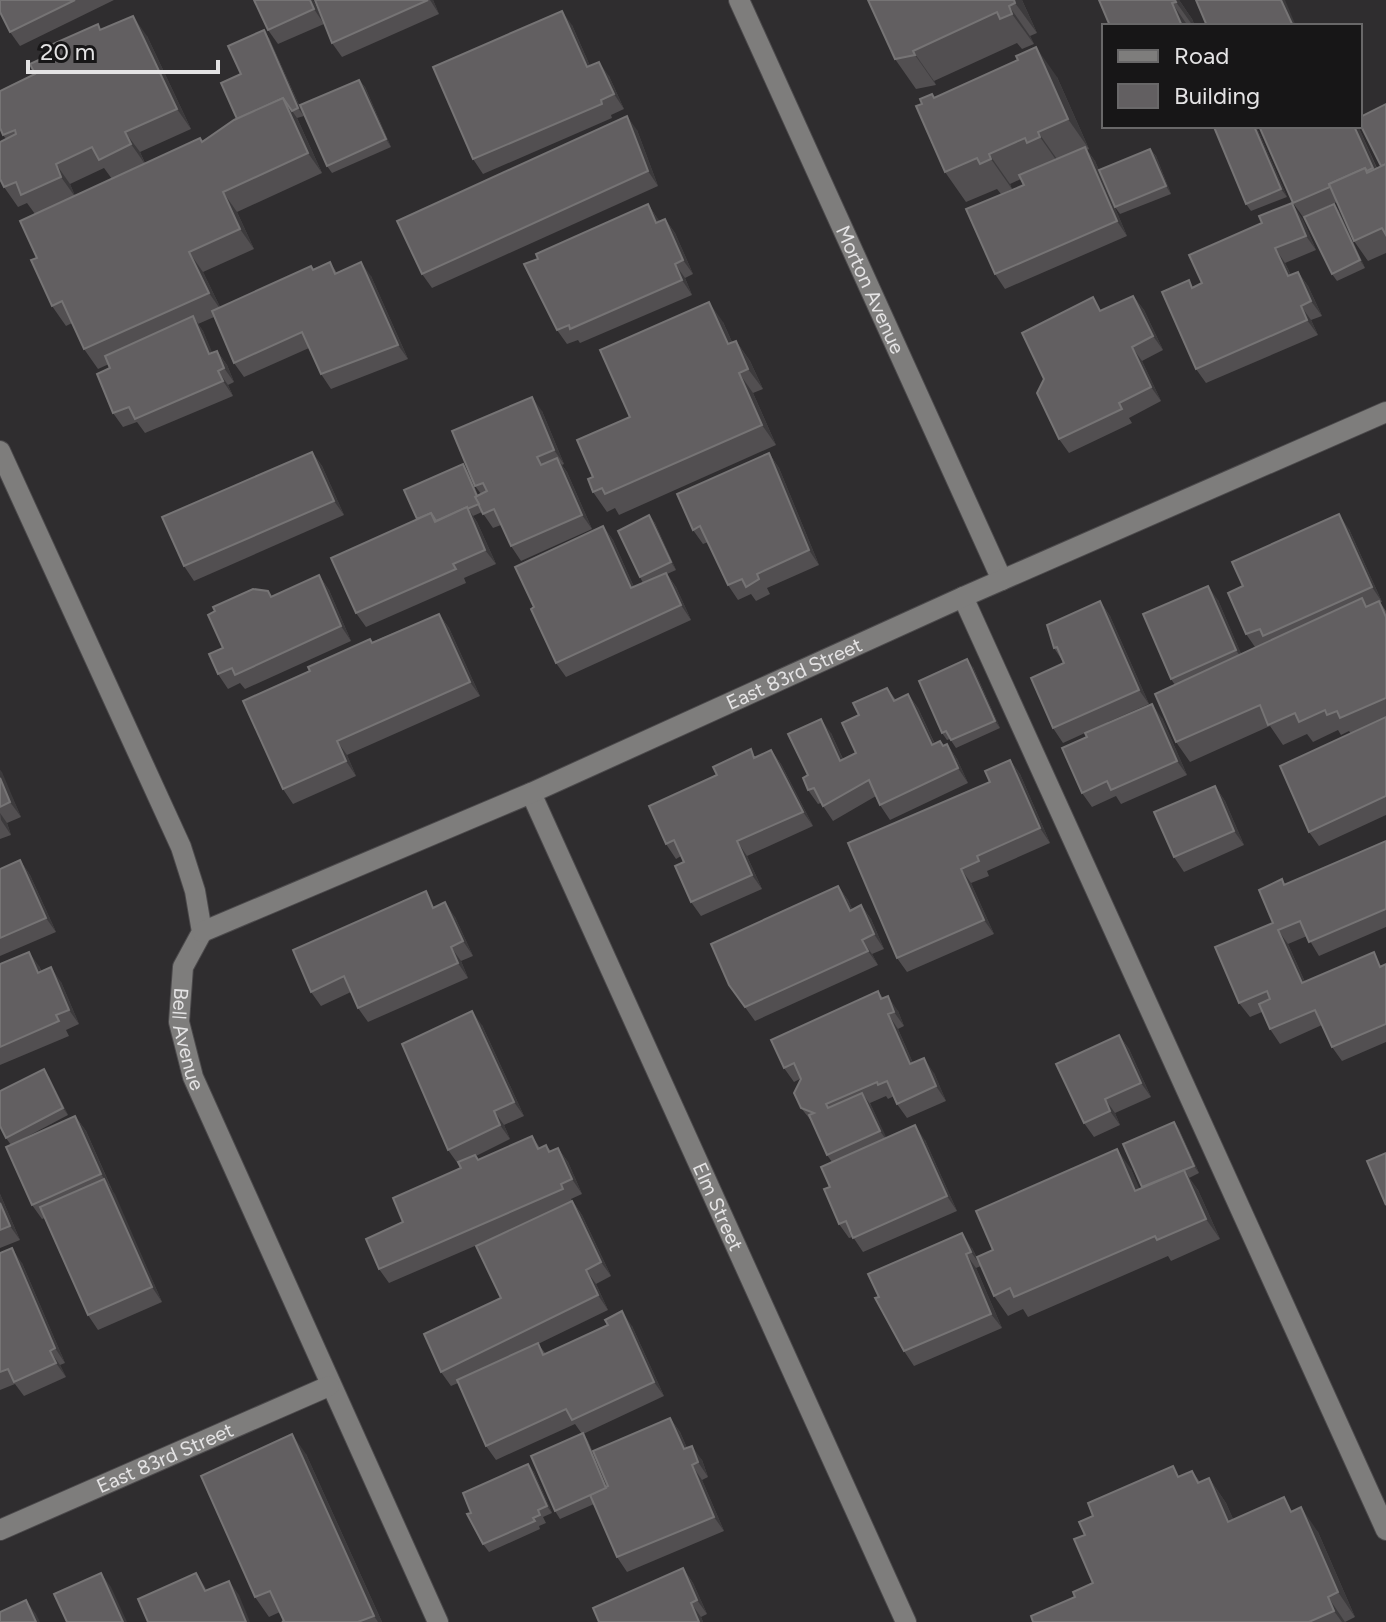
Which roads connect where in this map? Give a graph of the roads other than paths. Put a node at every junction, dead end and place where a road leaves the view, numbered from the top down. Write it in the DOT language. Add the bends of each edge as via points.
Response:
graph roads {
  1 [pos="739,0"];
  2 [pos="1386,412"];
  3 [pos="0,451"];
  4 [pos="1002,580"];
  5 [pos="963,597"];
  6 [pos="531,793"];
  7 [pos="202,932"];
  8 [pos="329,1386"];
  9 [pos="0,1530"];
  10 [pos="1386,1530"];
  11 [pos="438,1622"];
  12 [pos="906,1622"];
  1 -- 4 [label="street, Morton Avenue"];
  2 -- 4 [label="street, East 83rd Street"];
  3 -- 7 [label="street" via="181,847"];
  4 -- 5 [label="street, East 83rd Street"];
  5 -- 6 [label="street, East 83rd Street"];
  5 -- 10 [label="street"];
  6 -- 7 [label="street, East 83rd Street"];
  6 -- 12 [label="street, Elm Street"];
  7 -- 8 [label="street, Bell Avenue" via="183,967 179,1022 193,1077"];
  8 -- 9 [label="street, East 83rd Street"];
  8 -- 11 [label="street, Bell Avenue"];
}
